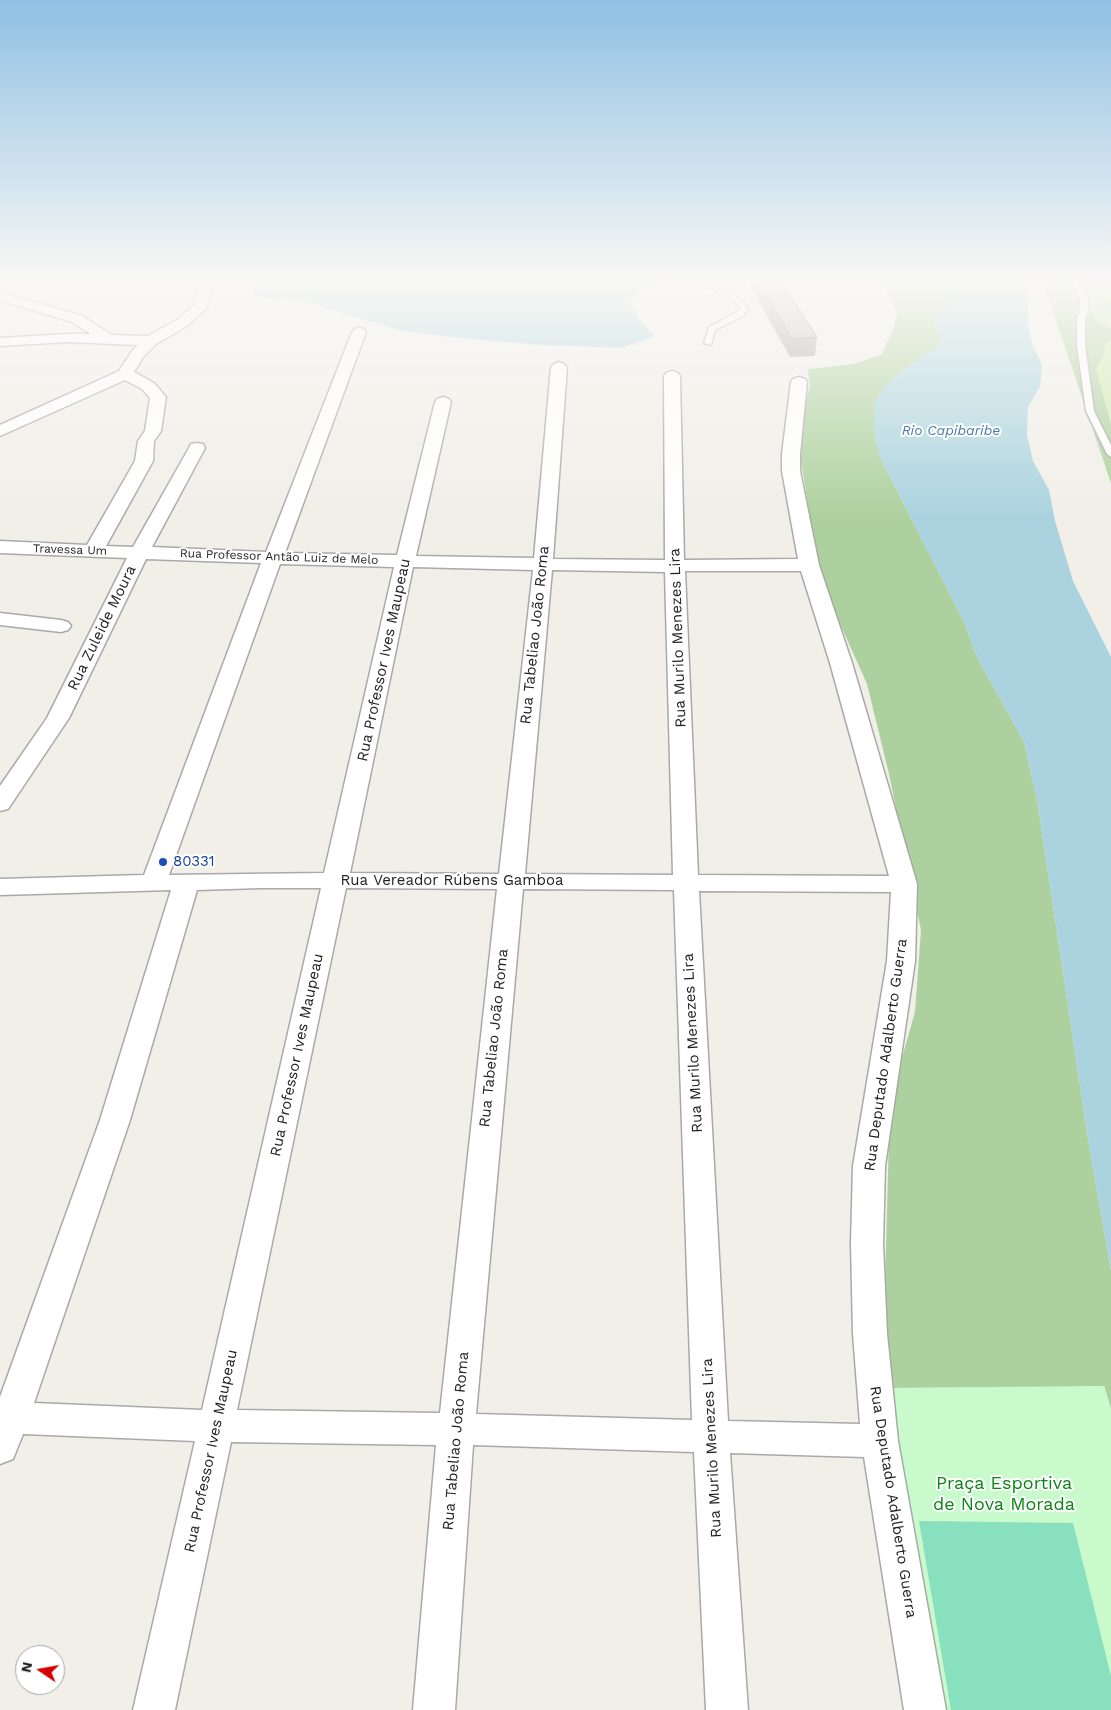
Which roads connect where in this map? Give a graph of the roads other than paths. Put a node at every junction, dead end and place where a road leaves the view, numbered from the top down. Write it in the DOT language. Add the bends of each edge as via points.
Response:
graph roads {
  1 [pos="134,359"];
  2 [pos="349,359"];
  3 [pos="1083,359"];
  4 [pos="559,367"];
  5 [pos="125,374"];
  6 [pos="672,376"];
  7 [pos="799,382"];
  8 [pos="443,402"];
  9 [pos="0,431"];
  10 [pos="196,448"];
  11 [pos="1111,454"];
  12 [pos="0,547"];
  13 [pos="93,551"];
  14 [pos="139,553"];
  15 [pos="273,558"];
  16 [pos="405,561"];
  17 [pos="543,564"];
  18 [pos="809,565"];
  19 [pos="675,566"];
  20 [pos="0,619"];
  21 [pos="61,626"];
  22 [pos="0,804"];
  23 [pos="335,880"];
  24 [pos="188,881"];
  25 [pos="154,882"];
  26 [pos="510,882"];
  27 [pos="686,882"];
  28 [pos="904,884"];
  29 [pos="0,888"];
  30 [pos="217,1426"];
  31 [pos="3,1428"];
  32 [pos="456,1429"];
  33 [pos="711,1436"];
  34 [pos="880,1441"];
  35 [pos="154,1710"];
  36 [pos="434,1710"];
  37 [pos="727,1710"];
  38 [pos="925,1710"];
  1 -- 5 [label="street"];
  2 -- 15 [label="street"];
  3 -- 11 [label="lane" via="1090,411"];
  4 -- 17 [label="street, Rua Tabeliao João Roma"];
  5 -- 9 [label="street"];
  5 -- 13 [label="street" via="148,386 158,398 144,461"];
  6 -- 19 [label="street, Rua Murilo Menezes Lira"];
  7 -- 18 [label="street, Rua Deputado Adalberto Guerra" via="790,454"];
  8 -- 16 [label="street, Rua Professor Ives Maupeau"];
  10 -- 14 [label="street, Rua Zuleide Moura"];
  12 -- 13 [label="street, Travessa Um"];
  13 -- 14 [label="street, Travessa Um"];
  14 -- 15 [label="street, Rua Professor Antão Luiz de Melo"];
  14 -- 22 [label="street, Rua Zuleide Moura" via="58,718"];
  15 -- 16 [label="street, Rua Professor Antão Luiz de Melo"];
  15 -- 25 [label="street"];
  16 -- 17 [label="street, Rua Professor Antão Luiz de Melo"];
  16 -- 23 [label="street, Rua Professor Ives Maupeau"];
  17 -- 19 [label="street, Rua Professor Antão Luiz de Melo"];
  17 -- 26 [label="street, Rua Tabeliao João Roma"];
  18 -- 19 [label="street, Rua Professor Antão Luiz de Melo"];
  18 -- 28 [label="street, Rua Deputado Adalberto Guerra" via="844,672"];
  19 -- 27 [label="street, Rua Murilo Menezes Lira"];
  20 -- 21 [label="street"];
  23 -- 24 [label="street, Rua Vereador Rúbens Gamboa"];
  23 -- 26 [label="street, Rua Vereador Rúbens Gamboa"];
  23 -- 30 [label="street, Rua Professor Ives Maupeau"];
  24 -- 25 [label="street, Rua Vereador Rúbens Gamboa"];
  24 -- 31 [label="street" via="115,1120"];
  25 -- 29 [label="street, Rua Vereador Rúbens Gamboa"];
  26 -- 27 [label="street, Rua Vereador Rúbens Gamboa"];
  26 -- 32 [label="street, Rua Tabeliao João Roma"];
  27 -- 28 [label="street, Rua Vereador Rúbens Gamboa"];
  27 -- 33 [label="street, Rua Murilo Menezes Lira"];
  28 -- 34 [label="street, Rua Deputado Adalberto Guerra" via="901,961 869,1166 870,1334"];
  30 -- 31 [label="street"];
  30 -- 32 [label="street"];
  30 -- 35 [label="street, Rua Professor Ives Maupeau"];
  32 -- 33 [label="street"];
  32 -- 36 [label="street, Rua Tabeliao João Roma"];
  33 -- 34 [label="street"];
  33 -- 37 [label="street, Rua Murilo Menezes Lira"];
  34 -- 38 [label="street, Rua Deputado Adalberto Guerra"];
}
